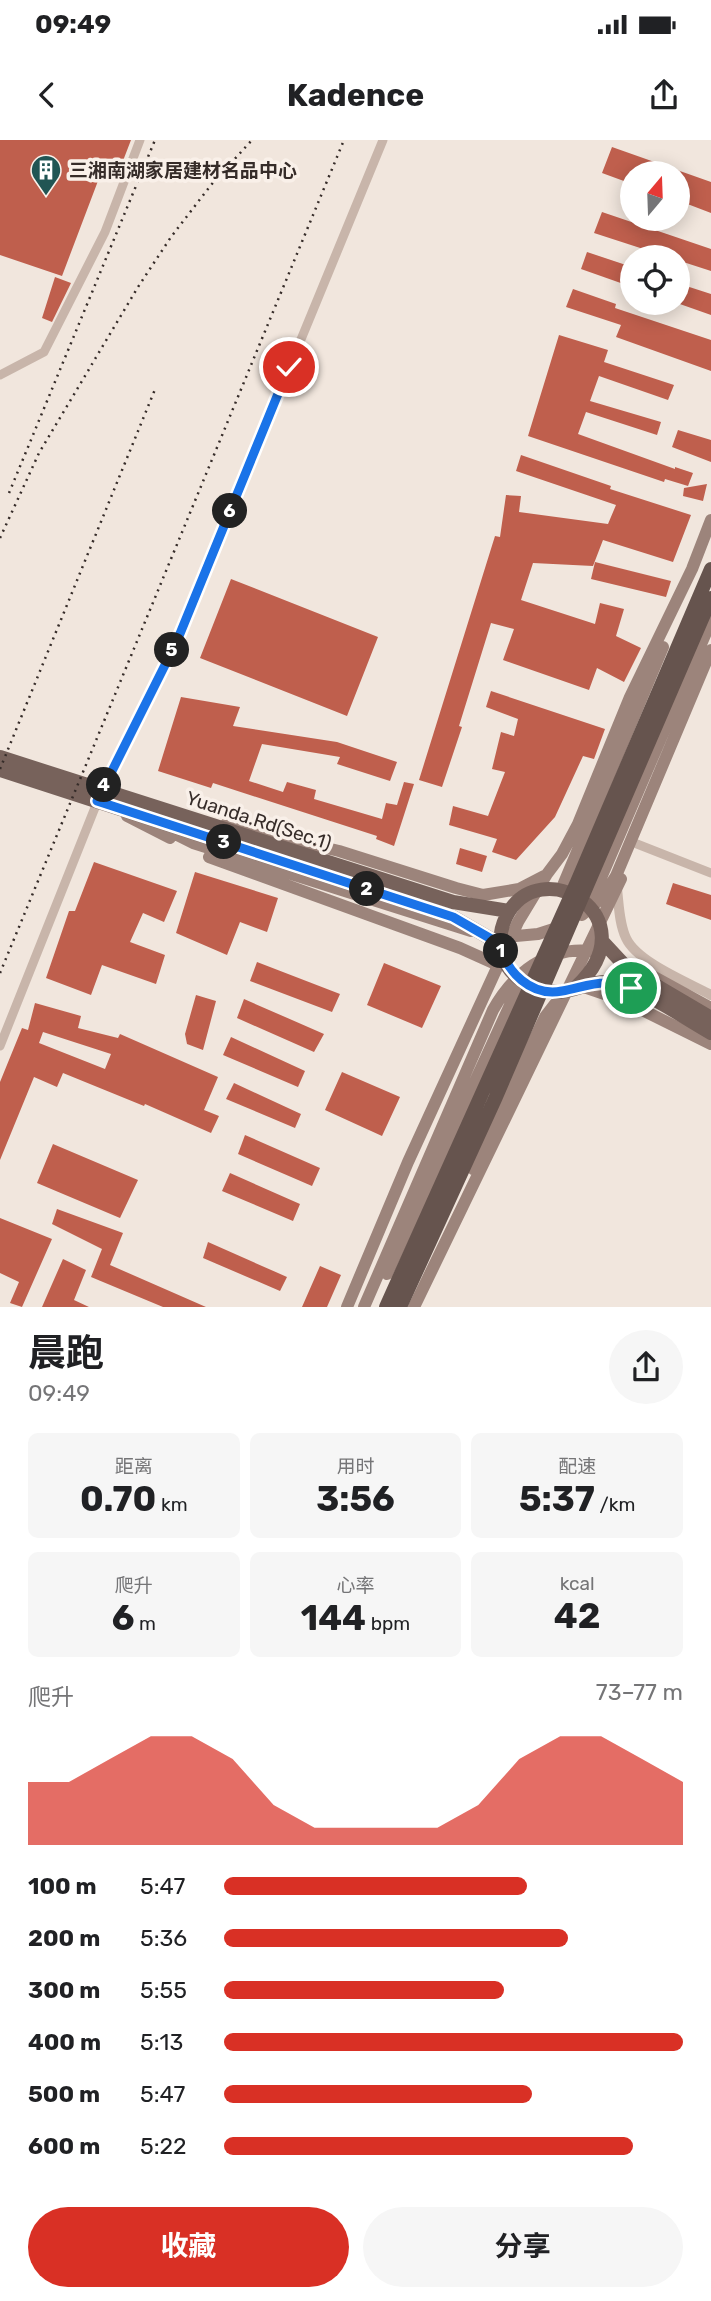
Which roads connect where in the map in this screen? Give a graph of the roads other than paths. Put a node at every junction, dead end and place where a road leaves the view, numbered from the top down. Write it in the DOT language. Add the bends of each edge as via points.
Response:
graph roads {
  1 [pos="140,140"];
  2 [pos="383,140"];
  3 [pos="0,375"];
  4 [pos="711,520"];
  5 [pos="711,569"];
  6 [pos="711,598"];
  7 [pos="711,621"];
  8 [pos="663,630"];
  9 [pos="711,650"];
  10 [pos="711,673"];
  11 [pos="0,757"];
  12 [pos="0,770"];
  13 [pos="101,798"];
  14 [pos="135,813"];
  15 [pos="184,816"];
  16 [pos="637,844"];
  17 [pos="711,873"];
  18 [pos="547,874"];
  19 [pos="617,889"];
  20 [pos="561,890"];
  21 [pos="589,906"];
  22 [pos="509,911"];
  23 [pos="602,941"];
  24 [pos="500,944"];
  25 [pos="500,966"];
  26 [pos="522,981"];
  27 [pos="574,984"];
  28 [pos="711,995"];
  29 [pos="709,1020"];
  30 [pos="711,1044"];
  31 [pos="0,1046"];
  32 [pos="347,1307"];
  33 [pos="364,1307"];
  34 [pos="372,1307"];
  35 [pos="386,1307"];
  36 [pos="400,1307"];
  37 [pos="414,1307"];
  1 -- 3 [label="street" via="105,232 44,352"];
  2 -- 13 [label="street" via="177,641"];
  4 -- 8 [label="main road"];
  5 -- 35 [label="highway"];
  6 -- 36 [label="highway"];
  7 -- 21 [label="main road"];
  8 -- 18 [label="main road" via="578,824"];
  8 -- 20 [label="main road" via="665,643"];
  9 -- 14 [label="main road" via="616,876 603,897 584,914 538,934 517,938 472,932 193,843"];
  10 -- 16 [label="main road"];
  11 -- 13 [label="main road, Yuanda.Rd(Sec.1)"];
  12 -- 13 [label="main road, Yuanda.Rd(Sec.1)"];
  13 -- 14 [label="main road, Yuanda.Rd(Sec.1)"];
  13 -- 15 [label="main road, Yuanda.Rd(Sec.1)"];
  13 -- 25 [label="main road" via="196,852"];
  13 -- 31 [label="street"];
  14 -- 24 [label="main road, Yuanda.Rd(Sec.1)" via="453,917"];
  15 -- 18 [label="main road" via="339,851 483,895 519,889"];
  15 -- 22 [label="main road, Yuanda.Rd(Sec.1)" via="453,902"];
  16 -- 17 [label="street"];
  16 -- 19 [label="main road"];
  18 -- 25 [label="main road" via="518,922"];
  19 -- 27 [label="main road"];
  19 -- 28 [label="street" via="620,920 636,953"];
  20 -- 21 [label="main road"];
  20 -- 22 [label="main road" via="532,893"];
  21 -- 23 [label="main road"];
  22 -- 24 [label="main road"];
  23 -- 27 [label="main road" via="597,962"];
  23 -- 29 [label="main road" via="628,969"];
  24 -- 26 [label="main road" via="507,965"];
  25 -- 32 [label="main road" via="408,1162"];
  26 -- 27 [label="main road" via="561,992"];
  26 -- 34 [label="main road"];
  27 -- 29 [label="main road" via="607,982 631,988"];
  27 -- 30 [label="main road" via="622,1000"];
  27 -- 37 [label="main road" via="545,1017"];
  29 -- 33 [label="main road" via="633,965 599,953 555,954 517,977 492,1010"];
}
